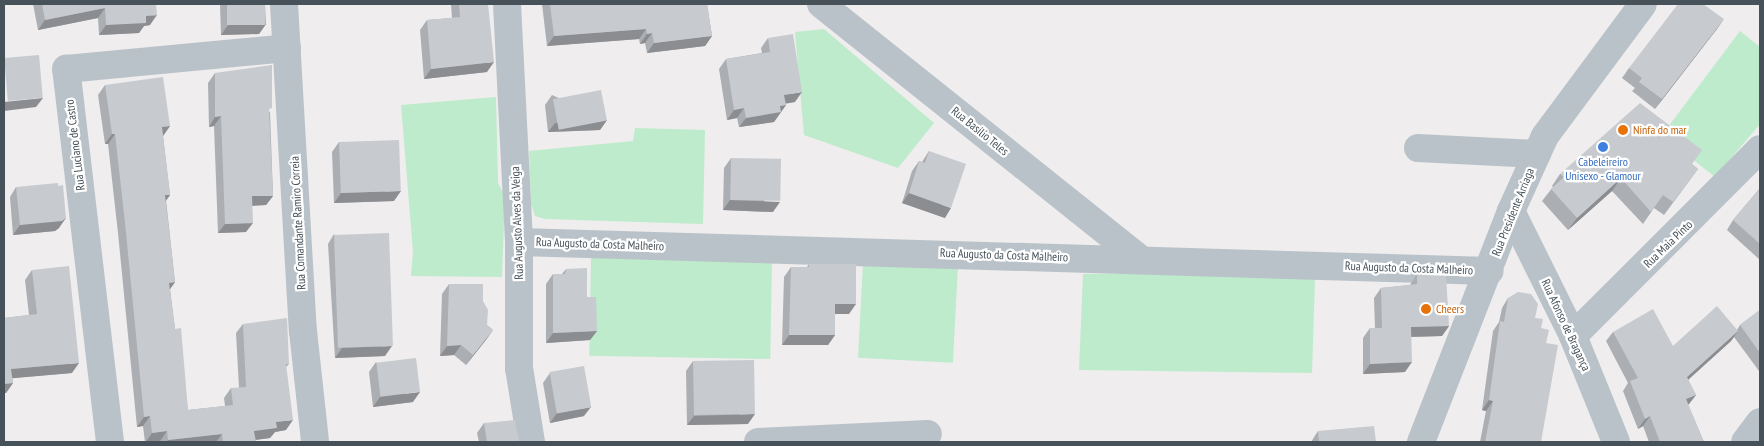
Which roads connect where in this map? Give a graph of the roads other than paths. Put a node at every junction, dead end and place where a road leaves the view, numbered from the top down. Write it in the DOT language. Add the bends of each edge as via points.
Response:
graph roads {
  1 [pos="284,4"];
  2 [pos="507,4"];
  3 [pos="821,4"];
  4 [pos="1643,4"];
  5 [pos="287,48"];
  6 [pos="1418,148"];
  7 [pos="1760,149"];
  8 [pos="1537,154"];
  9 [pos="1511,211"];
  10 [pos="519,242"];
  11 [pos="1139,258"];
  12 [pos="1490,271"];
  13 [pos="1573,336"];
  14 [pos="1760,422"];
  15 [pos="928,434"];
  16 [pos="110,442"];
  17 [pos="315,442"];
  18 [pos="532,442"];
  19 [pos="758,442"];
  20 [pos="1421,442"];
  21 [pos="1616,442"];
  22 [pos="1745,442"];
  1 -- 5 [label="street, Rua Comandante Ramiro Correia"];
  2 -- 10 [label="street, Rua Augusto Alves da Veiga"];
  3 -- 11 [label="street, Rua Basílio Teles"];
  4 -- 8 [label="street, Rua Presidente Arriaga" via="1545,136"];
  5 -- 16 [label="street, Rua Luciano de Castro" via="66,69"];
  5 -- 17 [label="street, Rua Comandante Ramiro Correia" via="303,331"];
  6 -- 8 [label="street"];
  7 -- 13 [label="street, Rua Maia Pinto"];
  8 -- 9 [label="street, Rua Presidente Arriaga"];
  9 -- 12 [label="street, Rua Presidente Arriaga"];
  9 -- 13 [label="street, Rua Afonso de Bragança"];
  10 -- 11 [label="street, Rua Augusto da Costa Malheiro"];
  10 -- 18 [label="street, Rua Augusto Alves da Veiga" via="519,368"];
  11 -- 12 [label="street, Rua Augusto da Costa Malheiro"];
  12 -- 20 [label="street, Rua Presidente Arriaga"];
  13 -- 21 [label="street, Rua Afonso de Bragança"];
  14 -- 22 [label="street"];
  15 -- 19 [label="street"];
}
